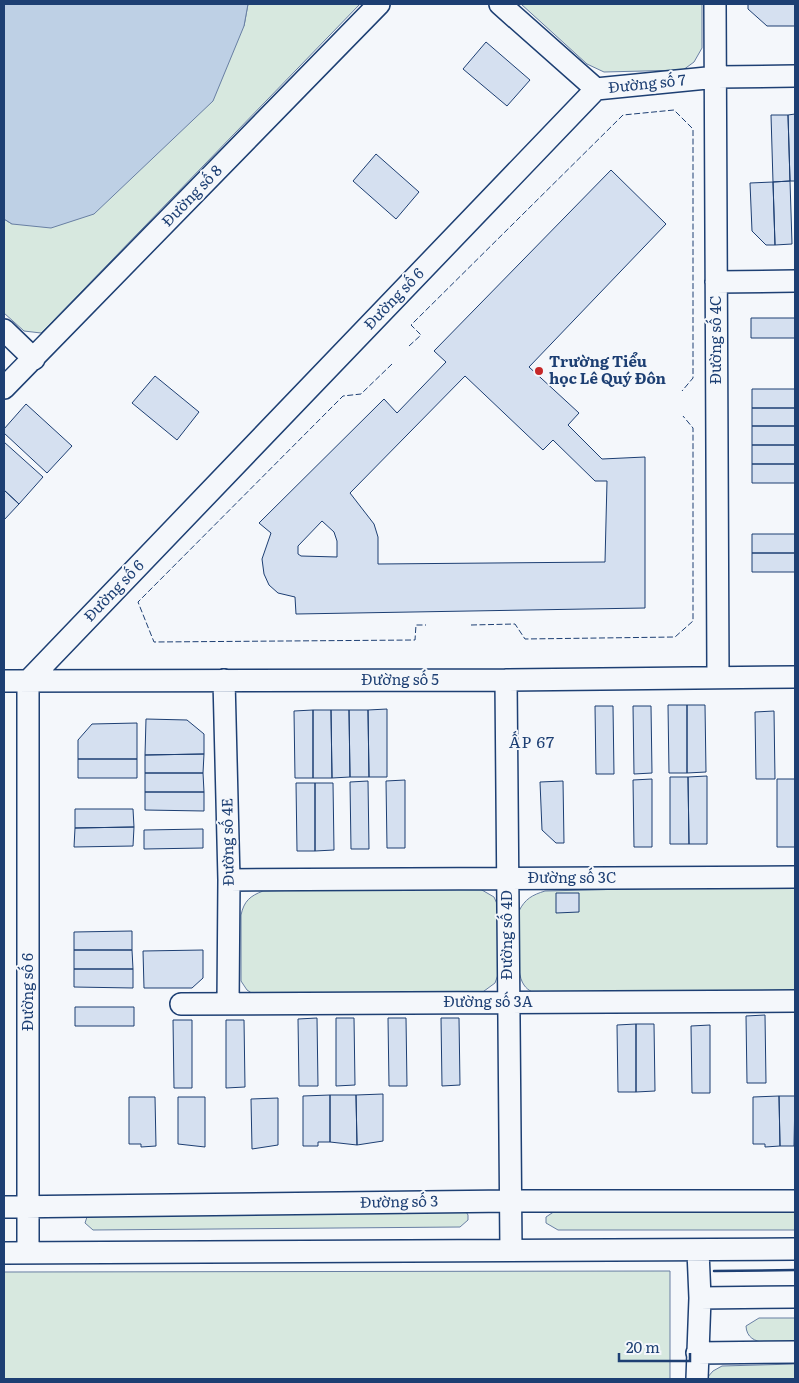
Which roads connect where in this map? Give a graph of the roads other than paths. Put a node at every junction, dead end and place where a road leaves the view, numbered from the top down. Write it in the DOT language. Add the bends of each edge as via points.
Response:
graph roads {
  1 [pos="380,4"];
  2 [pos="500,4"];
  3 [pos="715,4"];
  4 [pos="795,76"];
  5 [pos="717,77"];
  6 [pos="596,89"];
  7 [pos="795,281"];
  8 [pos="716,282"];
  9 [pos="4,330"];
  10 [pos="34,359"];
  11 [pos="4,388"];
  12 [pos="718,676"];
  13 [pos="795,677"];
  14 [pos="224,680"];
  15 [pos="506,680"];
  16 [pos="4,681"];
  17 [pos="28,681"];
  18 [pos="795,877"];
  19 [pos="507,879"];
  20 [pos="229,880"];
  21 [pos="795,1001"];
  22 [pos="508,1002"];
  23 [pos="228,1003"];
  24 [pos="180,1004"];
  25 [pos="512,1201"];
  26 [pos="795,1201"];
  27 [pos="4,1207"];
  28 [pos="28,1207"];
  29 [pos="511,1250"];
  30 [pos="795,1250"];
  31 [pos="698,1251"];
  32 [pos="4,1253"];
  33 [pos="28,1253"];
  34 [pos="795,1297"];
  35 [pos="700,1298"];
  36 [pos="795,1352"];
  37 [pos="697,1353"];
  38 [pos="697,1379"];
  1 -- 10 [label="street, Đường số 8"];
  2 -- 6 [label="street, Đường số 7"];
  3 -- 5 [label="street, Đường số 4C"];
  4 -- 5 [label="street, Đường số 7"];
  5 -- 6 [label="street, Đường số 7"];
  5 -- 8 [label="street, Đường số 4C"];
  6 -- 17 [label="street, Đường số 6"];
  7 -- 8 [label="street"];
  8 -- 12 [label="street, Đường số 4C"];
  9 -- 10 [label="street"];
  10 -- 11 [label="street, Đường số 8"];
  12 -- 13 [label="street, Đường số 5"];
  12 -- 15 [label="street, Đường số 5"];
  14 -- 15 [label="street, Đường số 5"];
  14 -- 17 [label="street, Đường số 5"];
  14 -- 20 [label="street, Đường số 4E"];
  15 -- 19 [label="street, Đường số 4D"];
  16 -- 17 [label="street, Đường số 5"];
  17 -- 28 [label="street, Đường số 6"];
  18 -- 19 [label="street, Đường số 3C"];
  19 -- 20 [label="street, Đường số 3C"];
  19 -- 22 [label="street, Đường số 4D"];
  20 -- 23 [label="street, Đường số 4E"];
  21 -- 22 [label="street, Đường số 3A"];
  22 -- 23 [label="street, Đường số 3A"];
  22 -- 25 [label="street, Đường số 4D"];
  23 -- 24 [label="street, Đường số 3A"];
  25 -- 26 [label="street, Đường số 3"];
  25 -- 28 [label="street, Đường số 3"];
  25 -- 29 [label="street, Đường số 4D"];
  27 -- 28 [label="street, Đường số 3"];
  28 -- 33 [label="street, Đường số 6"];
  29 -- 31 [label="street"];
  29 -- 33 [label="street"];
  30 -- 31 [label="street"];
  31 -- 35 [label="street"];
  32 -- 33 [label="street"];
  34 -- 35 [label="street"];
  35 -- 37 [label="street"];
  36 -- 37 [label="street"];
  37 -- 38 [label="street"];
}
